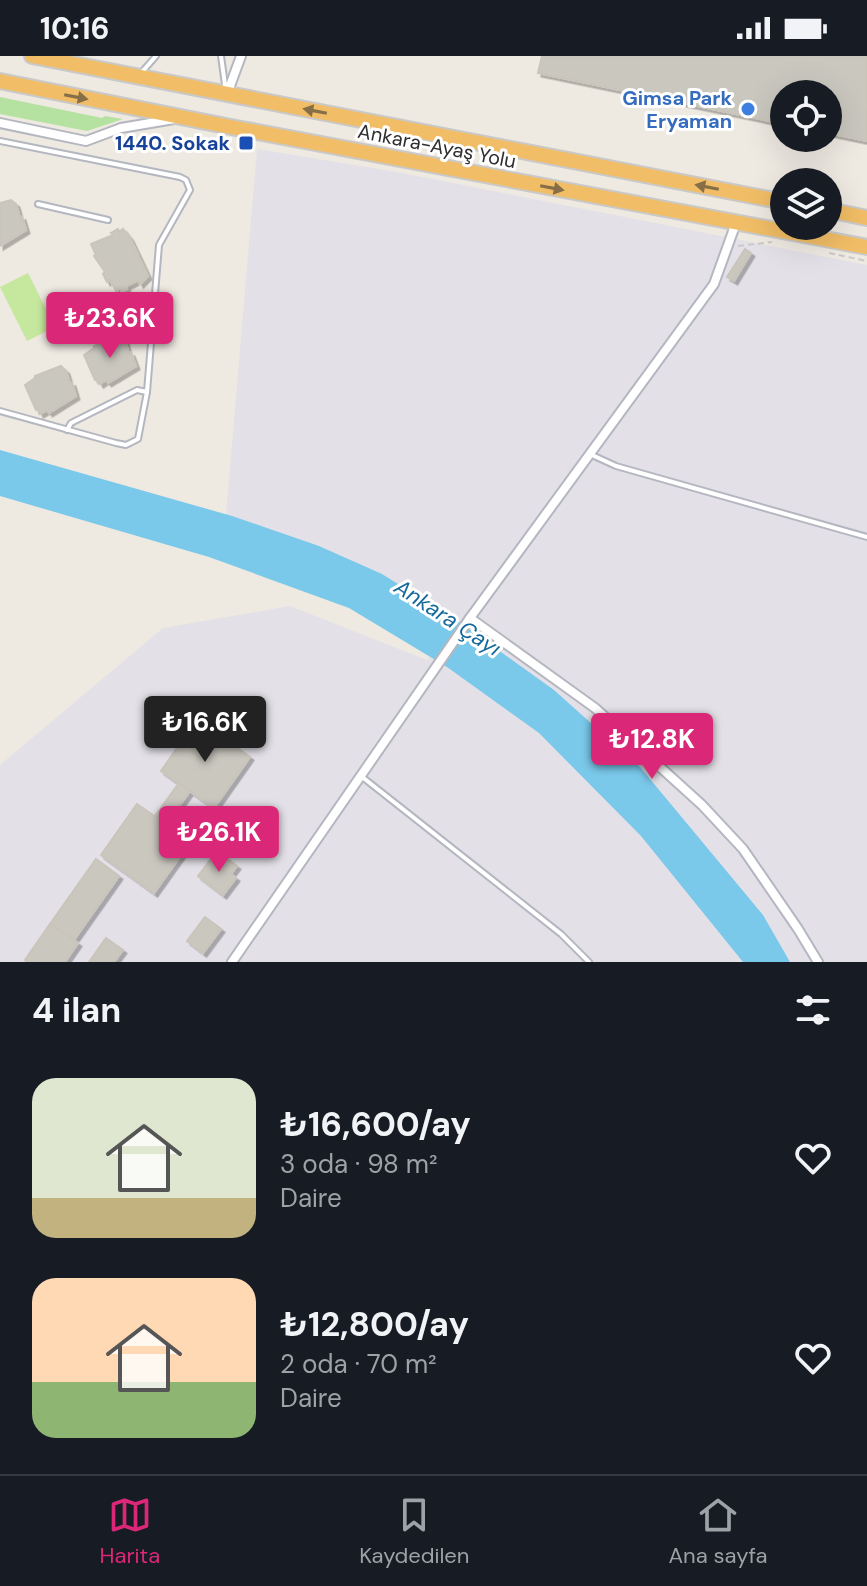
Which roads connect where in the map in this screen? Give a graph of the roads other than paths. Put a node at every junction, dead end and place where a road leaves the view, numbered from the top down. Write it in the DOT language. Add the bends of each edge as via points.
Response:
graph roads {
  1 [pos="32,56"];
  2 [pos="156,56"];
  3 [pos="221,56"];
  4 [pos="241,56"];
  5 [pos="138,77"];
  6 [pos="0,81"];
  7 [pos="227,94"];
  8 [pos="184,118"];
  9 [pos="0,123"];
  10 [pos="0,141"];
  11 [pos="770,199"];
  12 [pos="38,204"];
  13 [pos="842,213"];
  14 [pos="867,218"];
  15 [pos="108,220"];
  16 [pos="736,223"];
  17 [pos="867,247"];
  18 [pos="147,392"];
  19 [pos="0,411"];
  20 [pos="67,430"];
  21 [pos="590,454"];
  22 [pos="867,537"];
  23 [pos="470,618"];
  24 [pos="361,776"];
  25 [pos="232,962"];
  26 [pos="589,962"];
  27 [pos="818,962"];
  1 -- 5 [label="highway, Ankara-Ayaş Yolu"];
  2 -- 5 [label="lane"];
  3 -- 7 [label="lane"];
  4 -- 7 [label="street"];
  5 -- 7 [label="highway, Ankara-Ayaş Yolu"];
  6 -- 8 [label="highway, Ankara-Ayaş Yolu, one-way"];
  11 -- 7 [label="highway, Ankara-Ayaş Yolu, one-way"];
  8 -- 9 [label="street" via="121,128 86,141"];
  8 -- 16 [label="highway, Ankara-Ayaş Yolu, one-way"];
  10 -- 18 [label="lane" via="180,177 189,184 159,245"];
  12 -- 15 [label="lane"];
  13 -- 14 [label="highway"];
  16 -- 17 [label="highway, Ankara-Ayaş Yolu"];
  16 -- 21 [label="street" via="714,284"];
  18 -- 20 [label="lane" via="137,390 71,423"];
  18 -- 20 [label="lane" via="141,433 132,443"];
  19 -- 20 [label="lane"];
  21 -- 22 [label="lane" via="616,466"];
  21 -- 23 [label="street"];
  23 -- 24 [label="street"];
  23 -- 27 [label="street" via="595,708 702,805 743,849"];
  24 -- 25 [label="street"];
  24 -- 26 [label="lane"];
}
